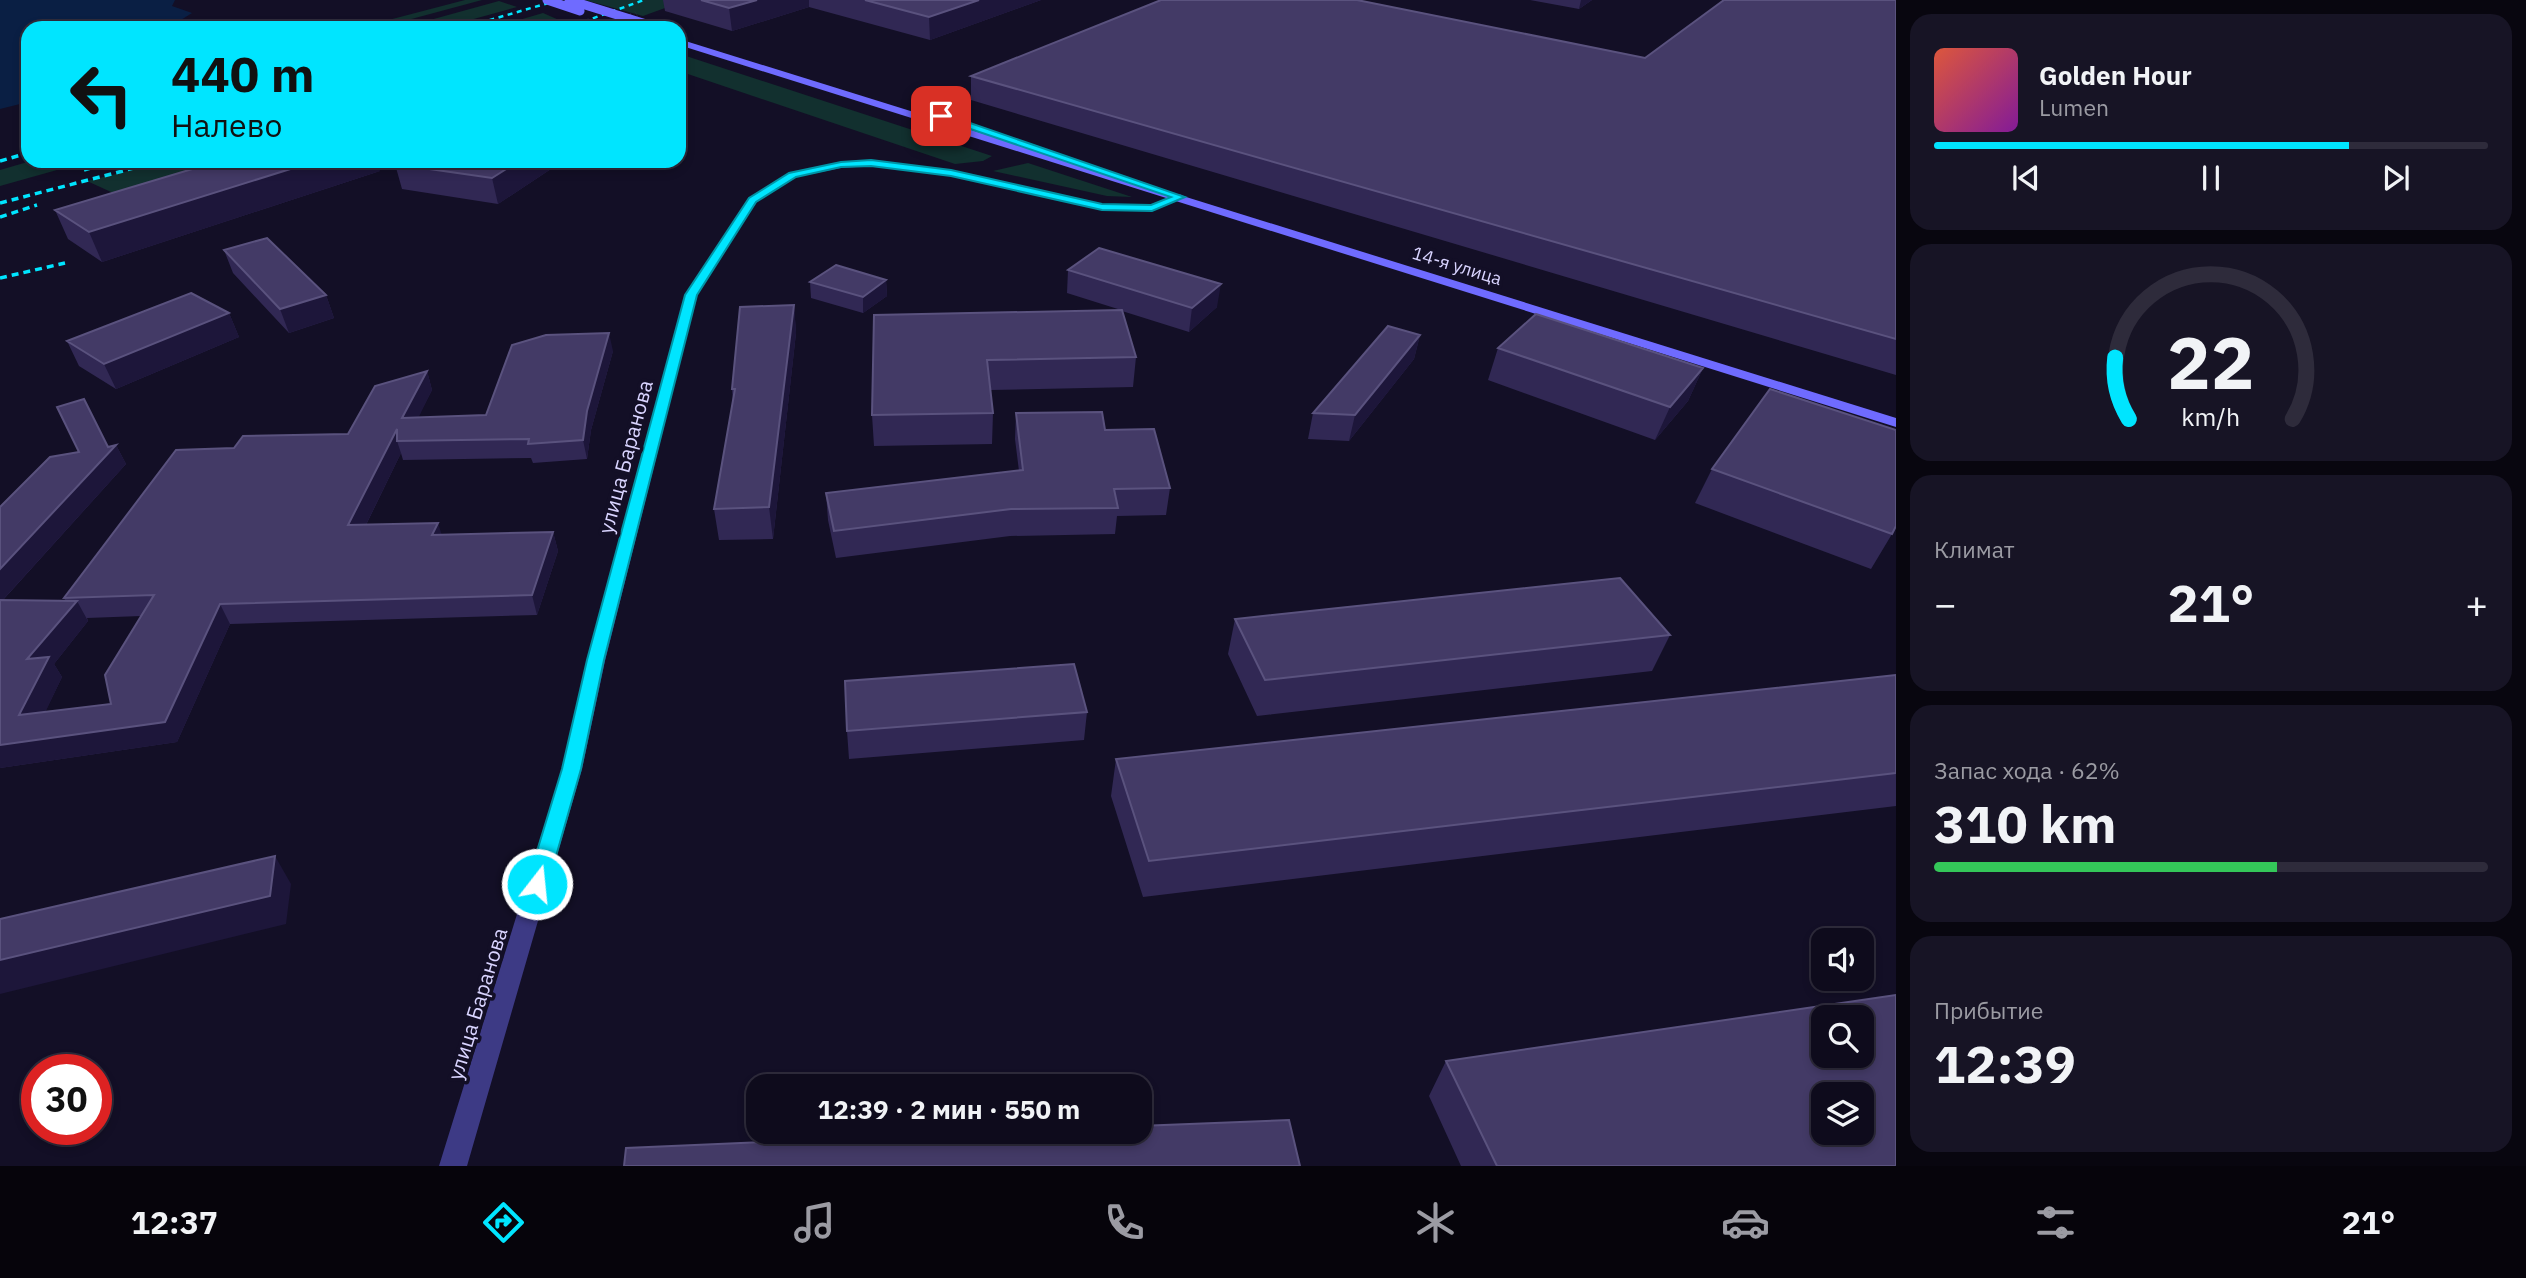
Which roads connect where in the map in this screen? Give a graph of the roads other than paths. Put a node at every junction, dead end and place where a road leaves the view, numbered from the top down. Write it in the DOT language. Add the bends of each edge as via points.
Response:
graph roads {
  1 [pos="547,0"];
  2 [pos="569,0"];
  3 [pos="613,21"];
  4 [pos="636,21"];
  5 [pos="686,36"];
  6 [pos="686,44"];
  7 [pos="1159,191"];
  8 [pos="1180,197"];
  9 [pos="1896,423"];
  10 [pos="453,1166"];
  1 -- 3 [label="main road, bridge"];
  2 -- 4 [label="main road, bridge"];
  5 -- 7 [label="main road" via="1019,140"];
  6 -- 7 [label="main road, 14-я улица"];
  7 -- 8 [label="main road, 14-я улица"];
  8 -- 9 [label="main road, 14-я улица"];
  8 -- 10 [label="street, улица Баранова" via="1152,208 1102,207 951,173 841,164 793,175 760,194 742,213 691,295 572,769"];
}
